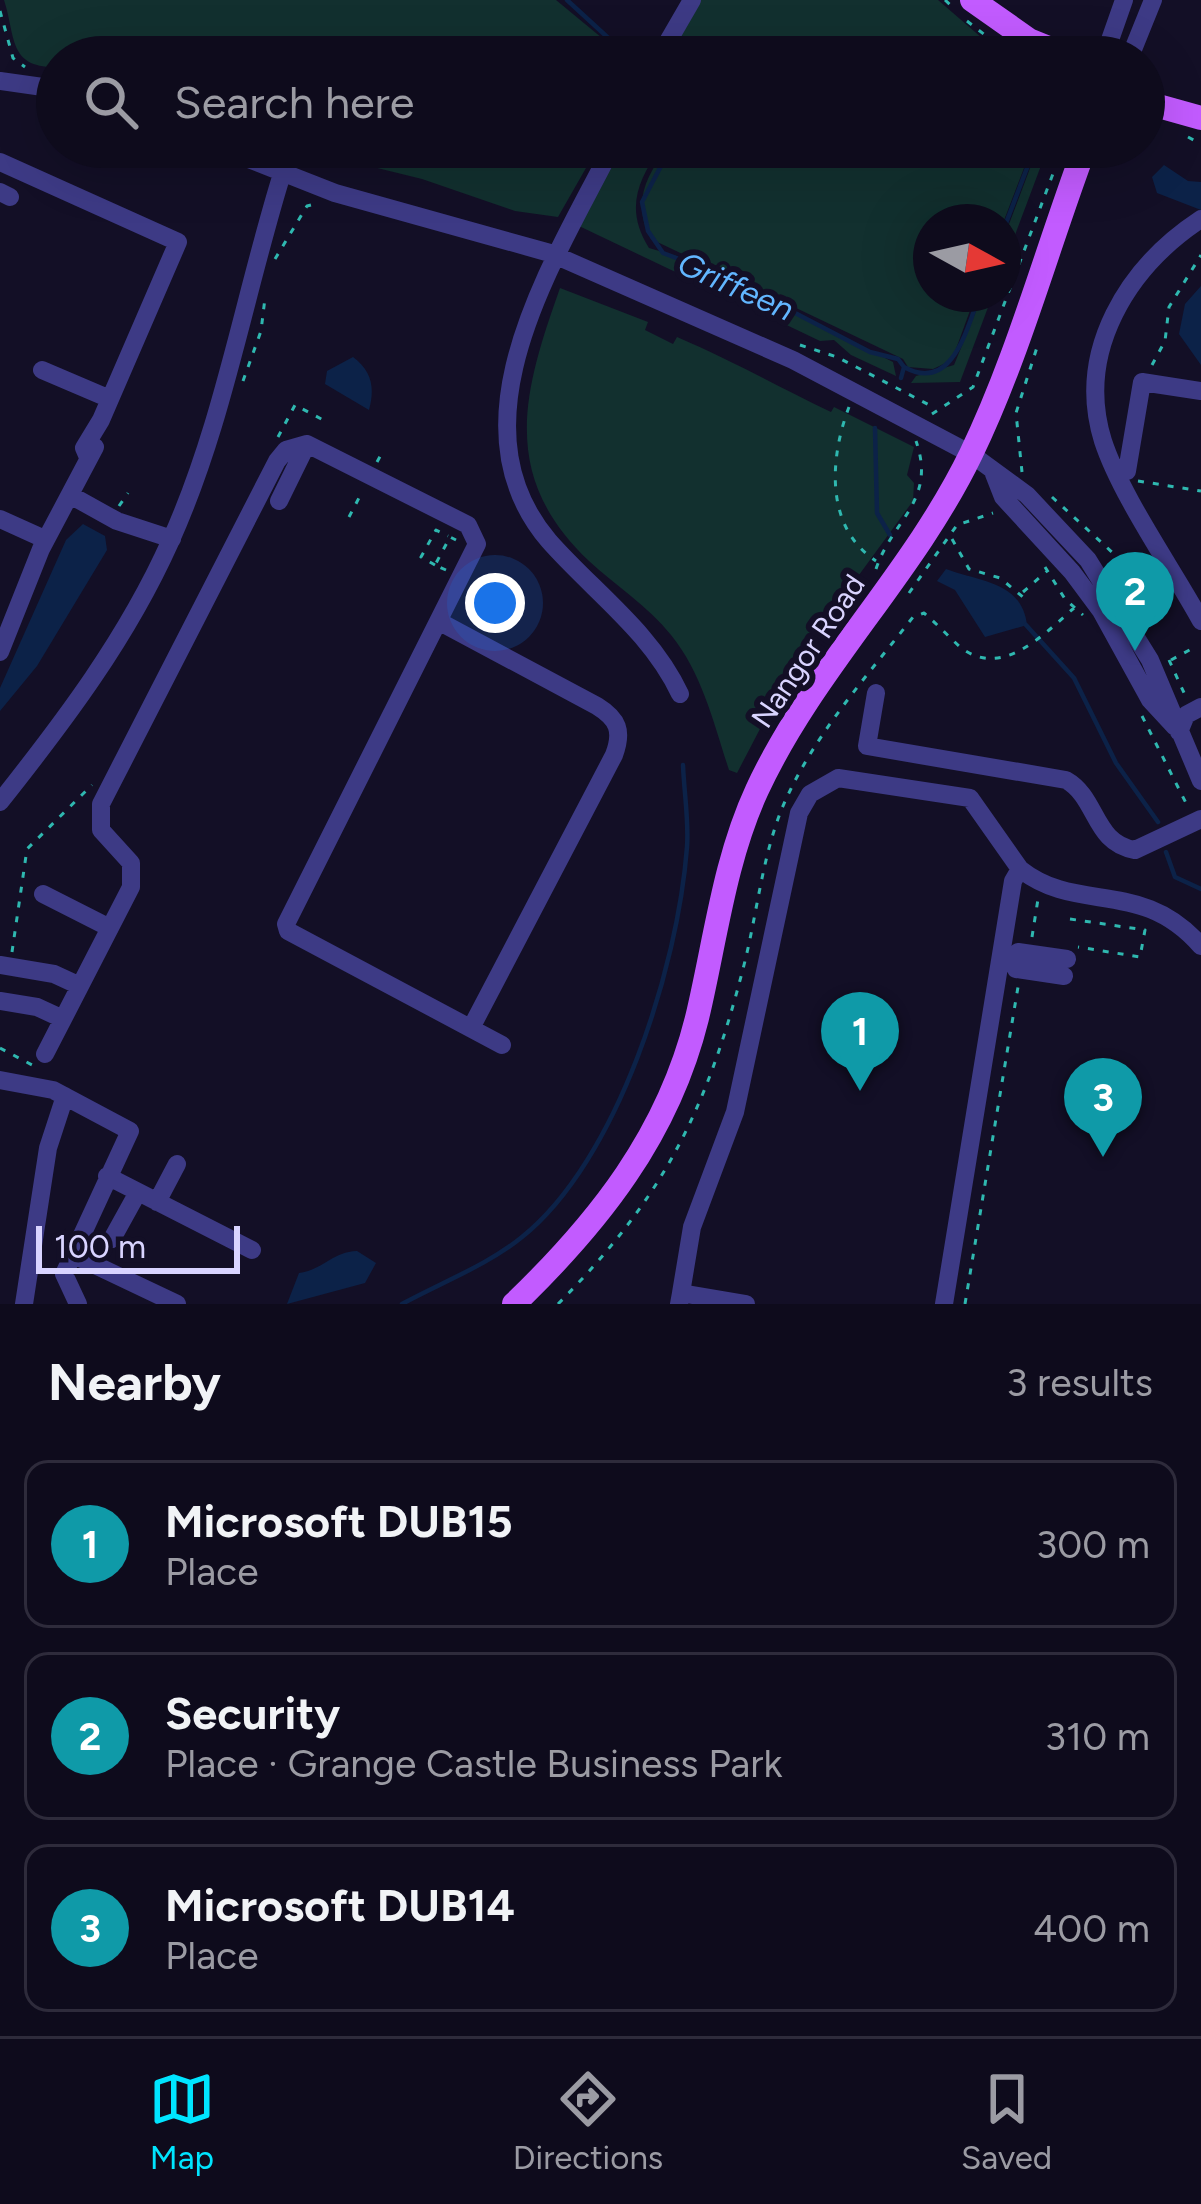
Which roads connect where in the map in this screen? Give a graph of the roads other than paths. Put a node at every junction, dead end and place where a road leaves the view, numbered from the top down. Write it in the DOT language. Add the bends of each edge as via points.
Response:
graph roads {
  1 [pos="692,0"];
  2 [pos="972,0"];
  3 [pos="1124,0"];
  4 [pos="1153,0"];
  5 [pos="671,36"];
  6 [pos="1023,36"];
  7 [pos="1111,36"];
  8 [pos="1138,36"];
  9 [pos="0,81"];
  10 [pos="36,86"];
  11 [pos="1165,108"];
  12 [pos="1201,118"];
  13 [pos="0,162"];
  14 [pos="264,168"];
  15 [pos="600,168"];
  16 [pos="1077,168"];
  17 [pos="282,174"];
  18 [pos="1199,219"];
  19 [pos="556,256"];
  20 [pos="42,370"];
  21 [pos="1201,391"];
  22 [pos="110,399"];
  23 [pos="307,444"];
  24 [pos="971,454"];
  25 [pos="1123,480"];
  26 [pos="70,495"];
  27 [pos="279,501"];
  28 [pos="0,519"];
  29 [pos="45,538"];
  30 [pos="172,539"];
  31 [pos="1195,598"];
  32 [pos="1201,621"];
  33 [pos="440,622"];
  34 [pos="0,652"];
  35 [pos="876,693"];
  36 [pos="680,694"];
  37 [pos="1194,704"];
  38 [pos="1179,731"];
  39 [pos="1201,732"];
  40 [pos="1201,781"];
  41 [pos="0,802"];
  42 [pos="1198,820"];
  43 [pos="1020,869"];
  44 [pos="43,894"];
  45 [pos="110,928"];
  46 [pos="1201,946"];
  47 [pos="1014,958"];
  48 [pos="1069,961"];
  49 [pos="5,962"];
  50 [pos="80,986"];
  51 [pos="0,1001"];
  52 [pos="63,1019"];
  53 [pos="471,1028"];
  54 [pos="502,1045"];
  55 [pos="44,1062"];
  56 [pos="0,1080"];
  57 [pos="65,1096"];
  58 [pos="177,1164"];
  59 [pos="107,1175"];
  60 [pos="137,1192"];
  61 [pos="158,1202"];
  62 [pos="112,1239"];
  63 [pos="252,1250"];
  64 [pos="74,1255"];
  65 [pos="680,1299"];
  66 [pos="24,1304"];
  67 [pos="78,1304"];
  68 [pos="177,1304"];
  69 [pos="514,1304"];
  70 [pos="746,1304"];
  71 [pos="944,1304"];
  1 -- 5 [label="street"];
  2 -- 6 [label="main road"];
  3 -- 7 [label="street"];
  4 -- 8 [label="street"];
  9 -- 10 [label="street"];
  11 -- 12 [label="main road"];
  13 -- 22 [label="street" via="178,242"];
  14 -- 17 [label="street"];
  15 -- 19 [label="street"];
  16 -- 24 [label="main road, Nangor Road"];
  17 -- 19 [label="street"];
  17 -- 30 [label="street" via="220,404"];
  18 -- 25 [label="street" via="1137,276 1102,342 1098,416"];
  19 -- 24 [label="street" via="835,380"];
  19 -- 36 [label="street" via="512,369 514,466 542,532 647,641"];
  20 -- 22 [label="street"];
  21 -- 25 [label="street" via="1142,382"];
  22 -- 26 [label="street"];
  23 -- 27 [label="street"];
  23 -- 33 [label="street" via="472,529 476,554"];
  23 -- 45 [label="street" via="278,461 101,804 101,830 127,853 133,876"];
  24 -- 38 [label="street" via="1027,495 1088,560 1150,660"];
  24 -- 69 [label="main road, Nangor Road" via="787,728 754,795 696,1022 658,1124 595,1221"];
  25 -- 31 [label="street"];
  26 -- 29 [label="street"];
  26 -- 30 [label="street"];
  28 -- 29 [label="street"];
  29 -- 34 [label="street" via="50,552"];
  30 -- 41 [label="street" via="87,689"];
  31 -- 32 [label="street"];
  33 -- 53 [label="street" via="613,716 619,732"];
  33 -- 53 [label="street" via="286,924"];
  35 -- 42 [label="street" via="867,746 1066,780 1103,835 1125,849"];
  37 -- 38 [label="street"];
  38 -- 39 [label="street"];
  38 -- 40 [label="street"];
  43 -- 46 [label="street" via="1040,882 1151,905"];
  43 -- 47 [label="street"];
  43 -- 65 [label="street" via="980,806 964,796 851,778 810,794 795,826 735,1112 692,1226"];
  44 -- 45 [label="street"];
  45 -- 50 [label="street"];
  47 -- 48 [label="street"];
  47 -- 71 [label="street"];
  49 -- 50 [label="street"];
  50 -- 52 [label="street"];
  51 -- 52 [label="street"];
  52 -- 55 [label="street"];
  53 -- 54 [label="street"];
  56 -- 57 [label="street"];
  57 -- 59 [label="street" via="130,1131"];
  57 -- 66 [label="street" via="48,1148"];
  58 -- 61 [label="street"];
  59 -- 60 [label="street"];
  59 -- 64 [label="street"];
  60 -- 61 [label="street"];
  60 -- 62 [label="street"];
  61 -- 63 [label="street"];
  64 -- 67 [label="street" via="64,1274"];
  64 -- 68 [label="street"];
  65 -- 70 [label="street"];
}
